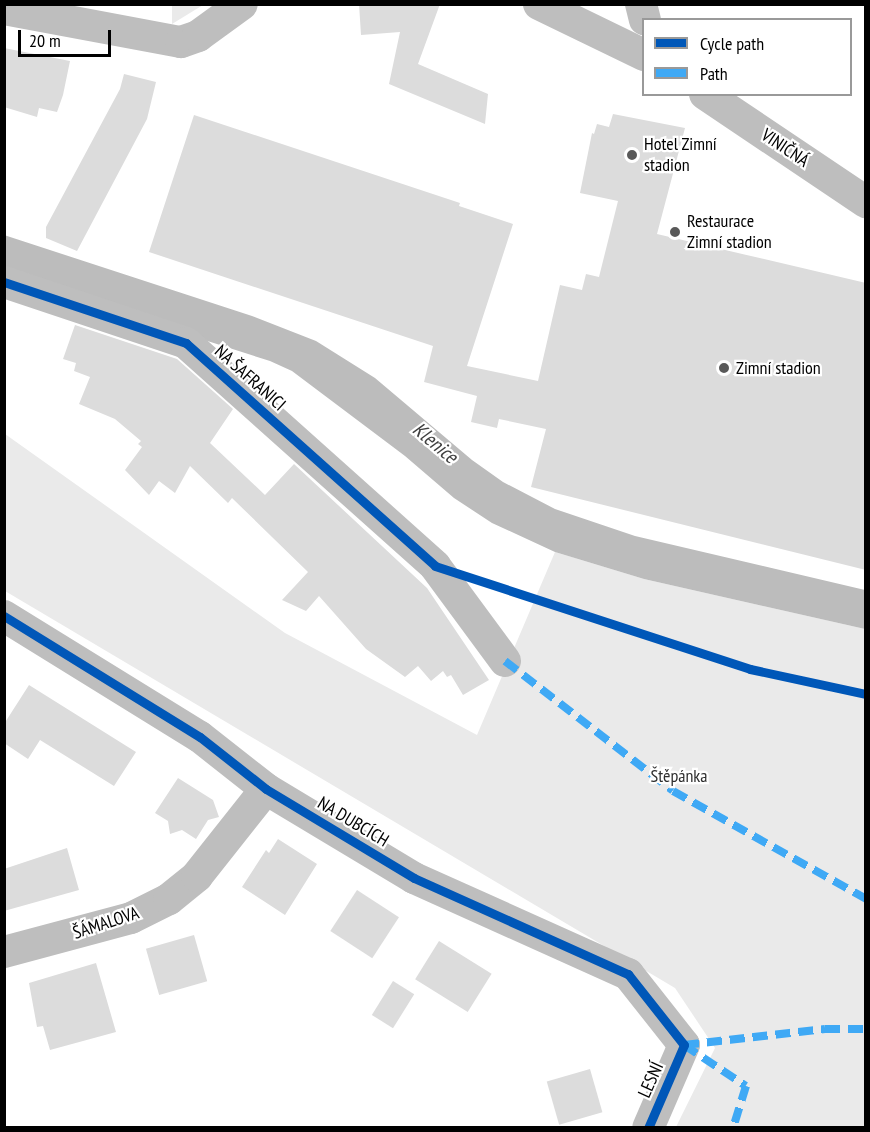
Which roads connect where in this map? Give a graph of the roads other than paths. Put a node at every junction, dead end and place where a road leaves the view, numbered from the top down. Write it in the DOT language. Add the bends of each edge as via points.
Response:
graph roads {
  1 [pos="242,4"];
  2 [pos="539,4"];
  3 [pos="4,9"];
  4 [pos="642,54"];
  5 [pos="708,96"];
  6 [pos="866,202"];
  7 [pos="4,282"];
  8 [pos="4,616"];
  9 [pos="505,661"];
  10 [pos="266,789"];
  11 [pos="4,952"];
  12 [pos="684,1045"];
  13 [pos="648,1128"];
  1 -- 3 [label="street" via="198,36 181,42"];
  2 -- 4 [label="street"];
  5 -- 6 [label="street, VINIČNÁ"];
  7 -- 9 [label="street, NA ŠAFRANICI" via="186,343 435,566"];
  8 -- 10 [label="street, NA DUBCÍCH" via="200,737"];
  10 -- 11 [label="street, ŠÁMALOVA" via="197,876 169,899 131,918"];
  10 -- 12 [label="street, NA DUBCÍCH" via="414,878 628,974"];
  12 -- 13 [label="street, LESNÍ"];
}
